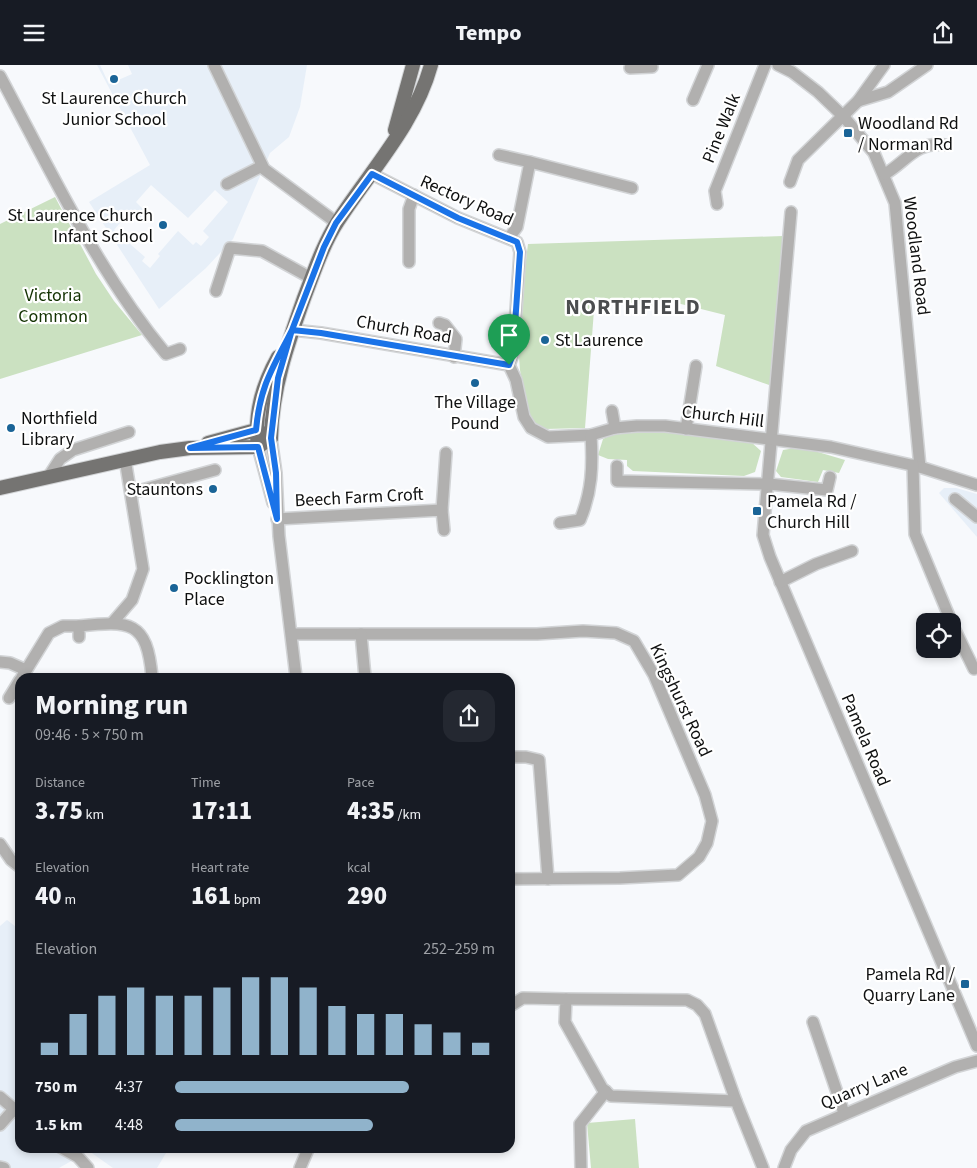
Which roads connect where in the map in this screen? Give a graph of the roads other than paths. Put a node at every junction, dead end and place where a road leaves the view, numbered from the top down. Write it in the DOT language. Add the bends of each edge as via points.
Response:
graph roads {
  1 [pos="214,65"];
  2 [pos="414,65"];
  3 [pos="431,65"];
  4 [pos="708,65"];
  5 [pos="765,65"];
  6 [pos="778,65"];
  7 [pos="884,65"];
  8 [pos="927,65"];
  9 [pos="630,68"];
  10 [pos="651,68"];
  11 [pos="0,76"];
  12 [pos="693,100"];
  13 [pos="858,101"];
  14 [pos="844,117"];
  15 [pos="944,145"];
  16 [pos="390,147"];
  17 [pos="499,155"];
  18 [pos="530,161"];
  19 [pos="262,166"];
  20 [pos="372,174"];
  21 [pos="885,174"];
  22 [pos="798,180"];
  23 [pos="227,184"];
  24 [pos="632,188"];
  25 [pos="414,195"];
  26 [pos="716,204"];
  27 [pos="791,212"];
  28 [pos="336,223"];
  29 [pos="509,238"];
  30 [pos="408,262"];
  31 [pos="312,277"];
  32 [pos="216,291"];
  33 [pos="439,323"];
  34 [pos="292,330"];
  35 [pos="180,349"];
  36 [pos="454,357"];
  37 [pos="509,365"];
  38 [pos="696,366"];
  39 [pos="612,411"];
  40 [pos="615,428"];
  41 [pos="686,429"];
  42 [pos="256,430"];
  43 [pos="129,431"];
  44 [pos="591,435"];
  45 [pos="271,438"];
  46 [pos="771,439"];
  47 [pos="258,447"];
  48 [pos="190,448"];
  49 [pos="446,453"];
  50 [pos="125,459"];
  51 [pos="617,466"];
  52 [pos="916,466"];
  53 [pos="215,470"];
  54 [pos="49,476"];
  55 [pos="830,477"];
  56 [pos="769,484"];
  57 [pos="977,485"];
  58 [pos="0,488"];
  59 [pos="131,493"];
  60 [pos="955,499"];
  61 [pos="442,510"];
  62 [pos="977,517"];
  63 [pos="277,519"];
  64 [pos="560,523"];
  65 [pos="444,530"];
  66 [pos="852,551"];
  67 [pos="780,582"];
  68 [pos="948,613"];
  69 [pos="113,622"];
  70 [pos="292,634"];
  71 [pos="361,634"];
  72 [pos="961,644"];
  73 [pos="5,662"];
  74 [pos="972,670"];
  75 [pos="19,673"];
  76 [pos="25,673"];
  77 [pos="152,673"];
  78 [pos="296,673"];
  79 [pos="365,673"];
  80 [pos="15,689"];
  81 [pos="9,698"];
  82 [pos="515,757"];
  83 [pos="0,844"];
  84 [pos="15,863"];
  85 [pos="515,879"];
  86 [pos="548,879"];
  87 [pos="566,999"];
  88 [pos="515,1003"];
  89 [pos="813,1022"];
  90 [pos="977,1046"];
  91 [pos="977,1061"];
  92 [pos="606,1091"];
  93 [pos="0,1097"];
  94 [pos="736,1101"];
  95 [pos="15,1109"];
  96 [pos="15,1113"];
  97 [pos="844,1113"];
  98 [pos="0,1125"];
  99 [pos="306,1153"];
  100 [pos="80,1157"];
  101 [pos="88,1168"];
  102 [pos="300,1168"];
  103 [pos="581,1168"];
  104 [pos="763,1168"];
  105 [pos="784,1168"];
  1 -- 19 [label="street"];
  2 -- 16 [label="main road"];
  3 -- 16 [label="main road" via="417,105"];
  4 -- 12 [label="street"];
  5 -- 26 [label="street, Pine Walk" via="715,191"];
  6 -- 14 [label="street, Woodland Road" via="818,92"];
  7 -- 13 [label="street"];
  8 -- 13 [label="street" via="888,92"];
  9 -- 10 [label="street"];
  11 -- 35 [label="street" via="73,213 116,285 166,354"];
  13 -- 14 [label="street"];
  14 -- 21 [label="street, Woodland Road" via="874,153"];
  14 -- 22 [label="street" via="798,160 790,182"];
  15 -- 21 [label="street" via="928,145 910,152 904,161"];
  16 -- 20 [label="main road"];
  17 -- 18 [label="street"];
  18 -- 24 [label="street"];
  18 -- 29 [label="street" via="518,227"];
  19 -- 23 [label="street"];
  19 -- 28 [label="street"];
  20 -- 25 [label="street, Rectory Road"];
  20 -- 28 [label="main road"];
  21 -- 52 [label="street, Woodland Road" via="896,203"];
  25 -- 29 [label="street, Rectory Road" via="458,218"];
  25 -- 30 [label="street" via="410,209"];
  27 -- 46 [label="street, Pamela Road"];
  28 -- 31 [label="main road"];
  29 -- 37 [label="street, Rectory Road" via="517,242 520,252 513,354"];
  31 -- 32 [label="street" via="262,251 230,248"];
  31 -- 34 [label="main road"];
  33 -- 36 [label="street" via="446,325 456,339"];
  34 -- 36 [label="street, Church Road"];
  34 -- 42 [label="main road" via="267,378"];
  34 -- 45 [label="main road" via="278,378"];
  36 -- 37 [label="street, Church Road"];
  37 -- 44 [label="street, Church Hill" via="516,380 524,417 531,428 548,437"];
  38 -- 41 [label="street"];
  39 -- 40 [label="street"];
  40 -- 41 [label="street, Church Hill"];
  40 -- 44 [label="street, Church Hill"];
  41 -- 46 [label="street, Church Hill"];
  42 -- 45 [label="main road"];
  42 -- 47 [label="main road"];
  42 -- 48 [label="main road"];
  43 -- 54 [label="street" via="73,449 60,459"];
  44 -- 64 [label="street" via="592,471 586,506 580,520"];
  45 -- 47 [label="main road"];
  45 -- 63 [label="street"];
  46 -- 52 [label="street, Church Hill" via="830,447"];
  46 -- 56 [label="street, Pamela Road"];
  47 -- 48 [label="main road"];
  47 -- 63 [label="street"];
  48 -- 50 [label="main road"];
  49 -- 61 [label="street, Beech Farm Croft"];
  50 -- 54 [label="main road"];
  50 -- 59 [label="street"];
  51 -- 56 [label="street" via="618,481"];
  52 -- 57 [label="street, Church Hill"];
  52 -- 68 [label="street, Woodland Road" via="915,534"];
  53 -- 59 [label="street"];
  54 -- 58 [label="main road"];
  55 -- 56 [label="street" via="828,490"];
  56 -- 67 [label="street, Pamela Road" via="763,535"];
  59 -- 69 [label="street" via="143,569 132,600"];
  60 -- 62 [label="street"];
  61 -- 63 [label="street, Beech Farm Croft"];
  61 -- 65 [label="street, Beech Farm Croft"];
  63 -- 70 [label="street"];
  66 -- 67 [label="street"];
  67 -- 90 [label="street, Pamela Road"];
  69 -- 76 [label="street" via="79,631 62,626 49,633"];
  69 -- 77 [label="street" via="132,626 140,632 150,653"];
  70 -- 71 [label="street, Kingshurst Road"];
  70 -- 78 [label="street"];
  71 -- 79 [label="street"];
  71 -- 86 [label="street, Kingshurst Road" via="583,631 616,633 634,641 654,675 705,795 712,821 707,843 699,857 678,875"];
  72 -- 74 [label="street, Woodland Road"];
  73 -- 75 [label="street"];
  80 -- 81 [label="street"];
  82 -- 86 [label="street" via="539,760"];
  83 -- 84 [label="street"];
  85 -- 86 [label="street, Kingshurst Road"];
  87 -- 88 [label="street" via="523,998"];
  87 -- 92 [label="street" via="565,1022"];
  87 -- 94 [label="street" via="688,1000 697,1005 705,1014"];
  89 -- 97 [label="street"];
  91 -- 97 [label="street, Quarry Lane" via="954,1067"];
  92 -- 94 [label="street" via="611,1096"];
  92 -- 103 [label="street" via="580,1123"];
  93 -- 95 [label="street"];
  94 -- 104 [label="street"];
  96 -- 98 [label="street"];
  97 -- 105 [label="street, Quarry Lane" via="806,1131 791,1150"];
  99 -- 102 [label="street"];
  100 -- 101 [label="street"];
}
